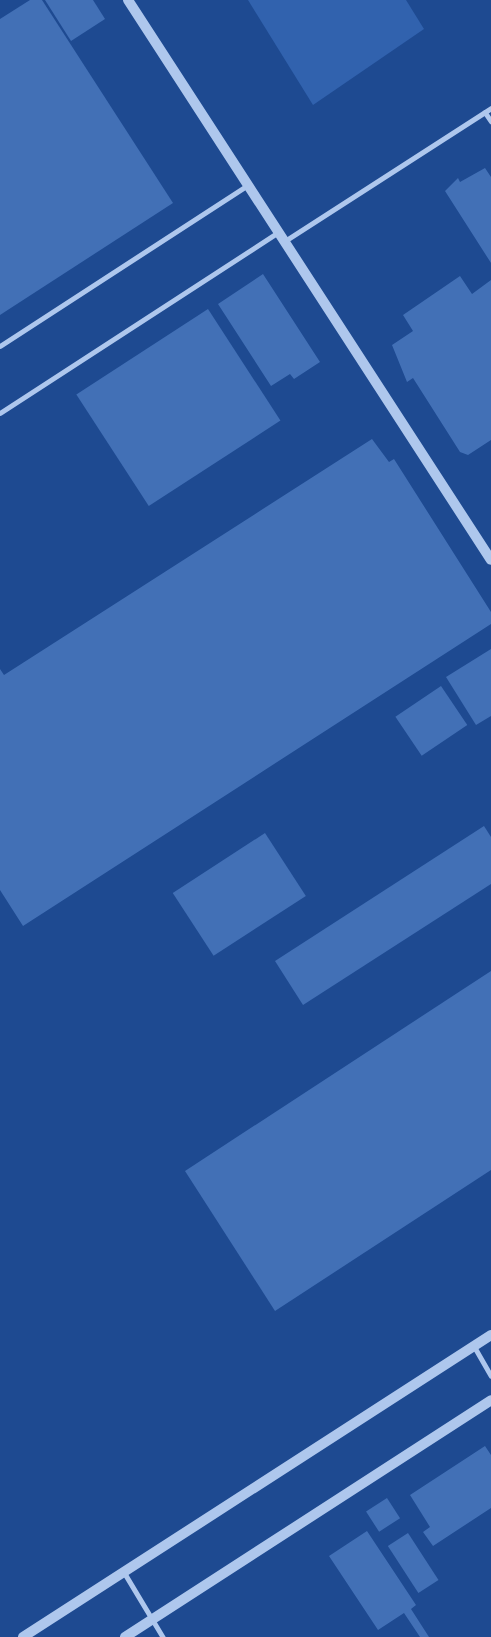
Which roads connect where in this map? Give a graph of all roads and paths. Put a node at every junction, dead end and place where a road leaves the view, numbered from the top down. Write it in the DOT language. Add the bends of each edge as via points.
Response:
graph roads {
  1 [pos="128,0"];
  2 [pos="491,108"];
  3 [pos="485,112"];
  4 [pos="491,121"];
  5 [pos="246,186"];
  6 [pos="280,238"];
  7 [pos="0,346"];
  8 [pos="0,412"];
  9 [pos="491,560"];
  10 [pos="491,1335"];
  11 [pos="474,1346"];
  12 [pos="491,1375"];
  13 [pos="491,1400"];
  14 [pos="124,1572"];
  15 [pos="152,1619"];
  16 [pos="23,1637"];
  17 [pos="125,1637"];
  18 [pos="164,1637"];
  1 -- 5 [label="street"];
  2 -- 3 [label="lane"];
  3 -- 4 [label="lane"];
  3 -- 6 [label="lane"];
  5 -- 6 [label="street"];
  5 -- 7 [label="lane"];
  6 -- 8 [label="lane"];
  6 -- 9 [label="street"];
  10 -- 11 [label="street"];
  11 -- 12 [label="lane"];
  11 -- 14 [label="street"];
  13 -- 15 [label="street"];
  14 -- 15 [label="lane"];
  14 -- 16 [label="street"];
  15 -- 17 [label="street"];
  15 -- 18 [label="lane"];
}
